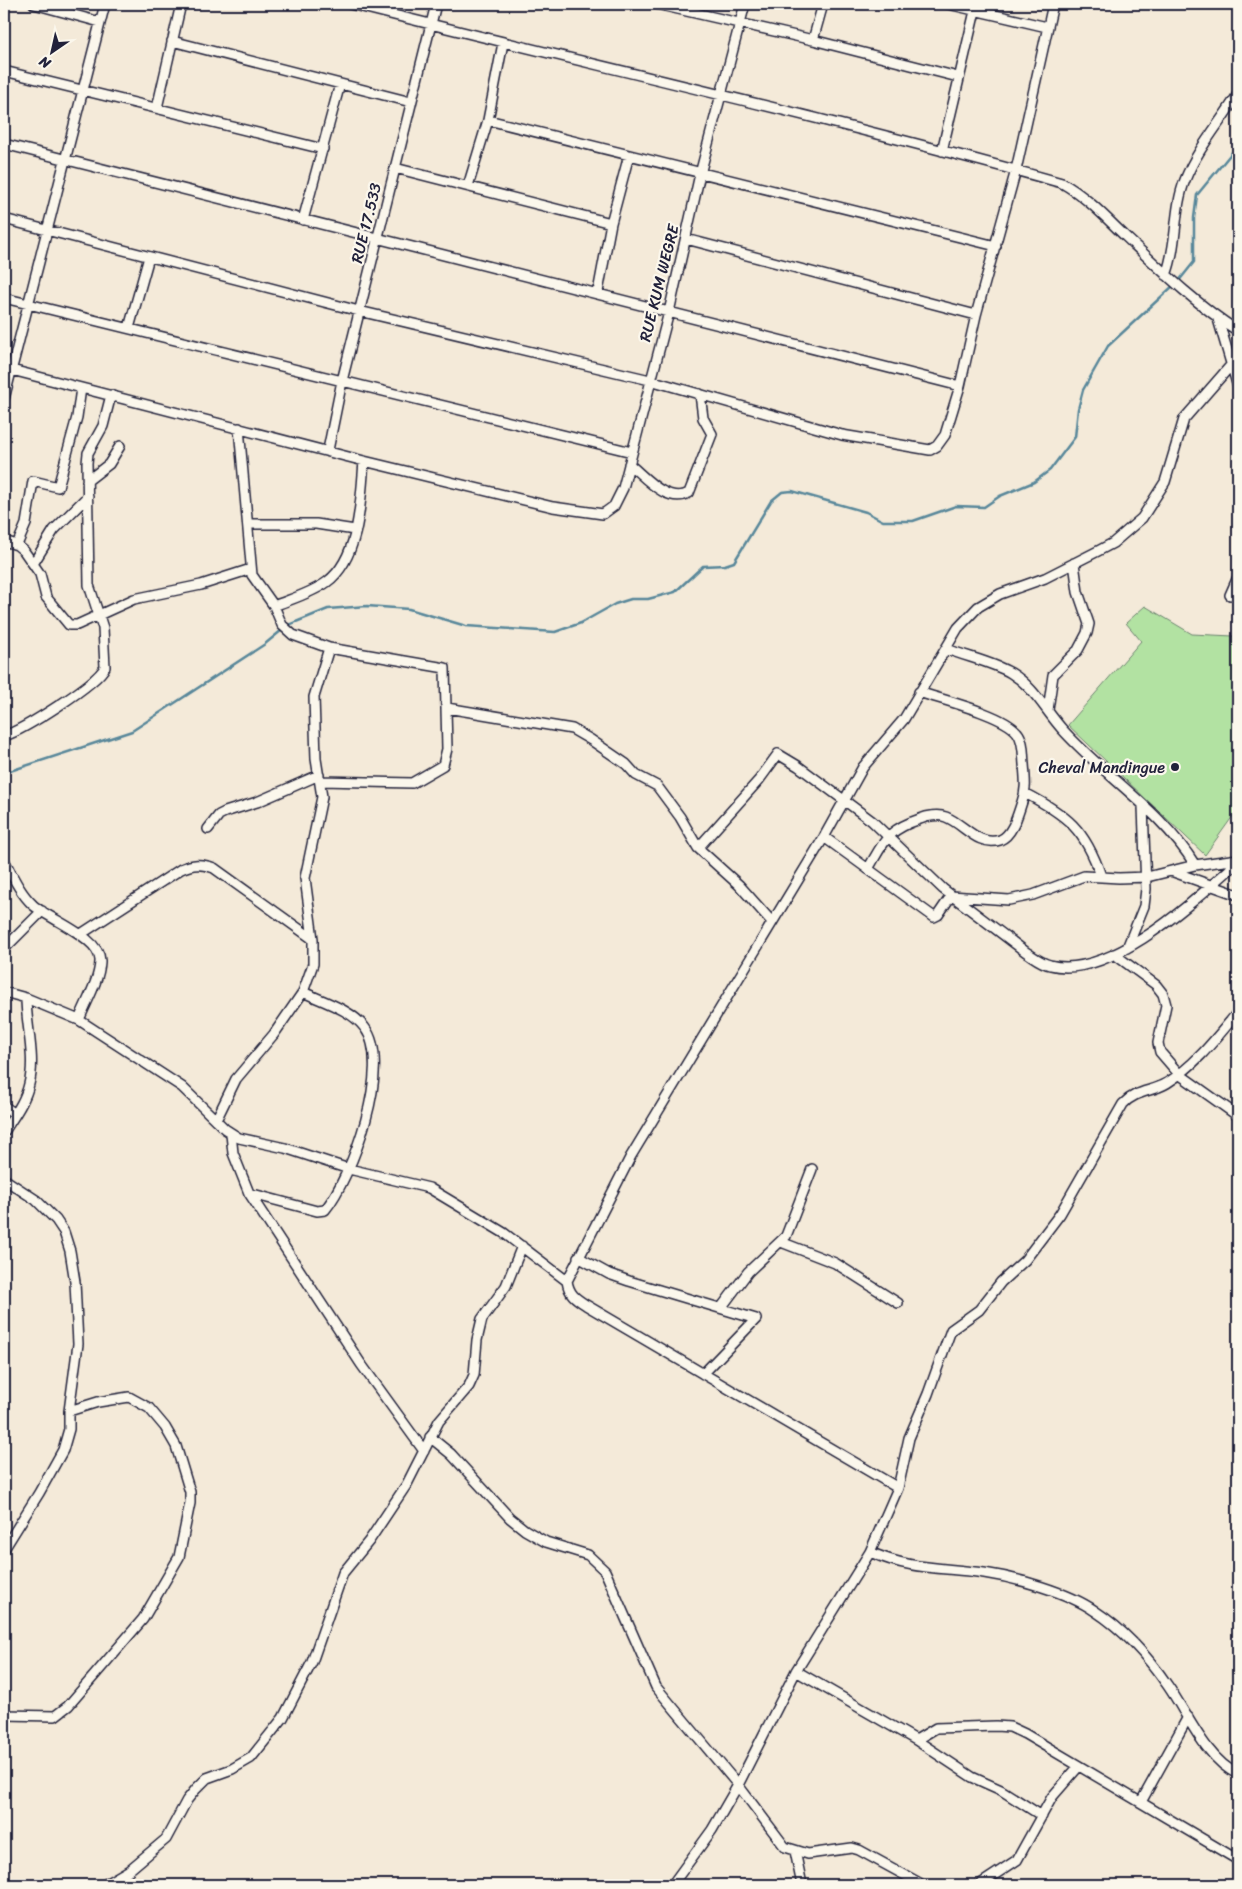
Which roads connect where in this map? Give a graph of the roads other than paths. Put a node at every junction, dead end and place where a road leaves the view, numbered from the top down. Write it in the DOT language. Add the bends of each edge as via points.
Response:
graph roads {
  1 [pos="34,4"];
  2 [pos="105,4"];
  3 [pos="181,4"];
  4 [pos="350,4"];
  5 [pos="436,4"];
  6 [pos="656,4"];
  7 [pos="745,4"];
  8 [pos="823,4"];
  9 [pos="948,4"];
  10 [pos="1054,4"];
  11 [pos="975,11"];
  12 [pos="100,22"];
  13 [pos="432,24"];
  14 [pos="740,25"];
  15 [pos="1047,27"];
  16 [pos="813,40"];
  17 [pos="172,41"];
  18 [pos="502,43"];
  19 [pos="4,72"];
  20 [pos="958,77"];
  21 [pos="340,84"];
  22 [pos="84,91"];
  23 [pos="1238,94"];
  24 [pos="722,95"];
  25 [pos="412,102"];
  26 [pos="157,108"];
  27 [pos="488,120"];
  28 [pos="4,144"];
  29 [pos="323,149"];
  30 [pos="942,151"];
  31 [pos="629,155"];
  32 [pos="66,160"];
  33 [pos="395,168"];
  34 [pos="1016,170"];
  35 [pos="700,174"];
  36 [pos="468,186"];
  37 [pos="4,219"];
  38 [pos="303,220"];
  39 [pos="611,223"];
  40 [pos="48,231"];
  41 [pos="377,239"];
  42 [pos="686,239"];
  43 [pos="996,246"];
  44 [pos="149,257"];
  45 [pos="1166,275"];
  46 [pos="598,292"];
  47 [pos="4,298"];
  48 [pos="29,304"];
  49 [pos="359,311"];
  50 [pos="669,312"];
  51 [pos="976,315"];
  52 [pos="1218,319"];
  53 [pos="129,328"];
  54 [pos="1237,328"];
  55 [pos="1232,364"];
  56 [pos="8,369"];
  57 [pos="650,380"];
  58 [pos="342,381"];
  59 [pos="960,386"];
  60 [pos="1238,387"];
  61 [pos="81,388"];
  62 [pos="700,394"];
  63 [pos="111,395"];
  64 [pos="4,399"];
  65 [pos="238,428"];
  66 [pos="120,446"];
  67 [pos="328,450"];
  68 [pos="632,452"];
  69 [pos="364,461"];
  70 [pos="629,464"];
  71 [pos="87,481"];
  72 [pos="88,496"];
  73 [pos="248,524"];
  74 [pos="355,530"];
  75 [pos="4,542"];
  76 [pos="17,545"];
  77 [pos="1074,563"];
  78 [pos="33,564"];
  79 [pos="251,569"];
  80 [pos="1238,577"];
  81 [pos="1230,595"];
  82 [pos="274,606"];
  83 [pos="99,615"];
  84 [pos="329,648"];
  85 [pos="947,649"];
  86 [pos="919,692"];
  87 [pos="448,708"];
  88 [pos="1048,710"];
  89 [pos="4,736"];
  90 [pos="320,778"];
  91 [pos="1025,793"];
  92 [pos="844,802"];
  93 [pos="1143,806"];
  94 [pos="208,829"];
  95 [pos="888,835"];
  96 [pos="824,837"];
  97 [pos="698,848"];
  98 [pos="4,860"];
  99 [pos="1238,860"];
  100 [pos="1195,865"];
  101 [pos="868,869"];
  102 [pos="1172,871"];
  103 [pos="1100,876"];
  104 [pos="1146,876"];
  105 [pos="1211,886"];
  106 [pos="1238,895"];
  107 [pos="951,896"];
  108 [pos="42,911"];
  109 [pos="772,922"];
  110 [pos="81,934"];
  111 [pos="313,939"];
  112 [pos="1127,948"];
  113 [pos="4,949"];
  114 [pos="1114,954"];
  115 [pos="4,992"];
  116 [pos="303,992"];
  117 [pos="26,998"];
  118 [pos="1238,1012"];
  119 [pos="79,1020"];
  120 [pos="1179,1074"];
  121 [pos="4,1106"];
  122 [pos="15,1114"];
  123 [pos="1238,1116"];
  124 [pos="216,1120"];
  125 [pos="4,1132"];
  126 [pos="231,1134"];
  127 [pos="349,1169"];
  128 [pos="812,1169"];
  129 [pos="4,1179"];
  130 [pos="249,1194"];
  131 [pos="780,1242"];
  132 [pos="522,1246"];
  133 [pos="578,1257"];
  134 [pos="566,1281"];
  135 [pos="898,1303"];
  136 [pos="721,1308"];
  137 [pos="703,1374"];
  138 [pos="69,1411"];
  139 [pos="430,1437"];
  140 [pos="424,1451"];
  141 [pos="898,1488"];
  142 [pos="4,1549"];
  143 [pos="870,1552"];
  144 [pos="796,1671"];
  145 [pos="4,1715"];
  146 [pos="1188,1717"];
  147 [pos="916,1740"];
  148 [pos="1079,1766"];
  149 [pos="1238,1774"];
  150 [pos="738,1785"];
  151 [pos="1141,1802"];
  152 [pos="1042,1816"];
  153 [pos="795,1851"];
  154 [pos="1238,1860"];
  155 [pos="104,1885"];
  156 [pos="672,1885"];
  157 [pos="802,1885"];
  158 [pos="923,1885"];
  159 [pos="979,1885"];
  1 -- 12 [label="street"];
  2 -- 12 [label="street"];
  3 -- 17 [label="street"];
  4 -- 13 [label="street"];
  5 -- 13 [label="street, RUE 17.533"];
  6 -- 14 [label="street"];
  7 -- 14 [label="street, RUE KUM WEGRE"];
  8 -- 16 [label="street"];
  9 -- 11 [label="street"];
  10 -- 15 [label="street"];
  11 -- 15 [label="street"];
  11 -- 20 [label="street"];
  12 -- 22 [label="street"];
  13 -- 18 [label="street"];
  13 -- 25 [label="street, RUE 17.533"];
  14 -- 16 [label="street"];
  14 -- 24 [label="street, RUE KUM WEGRE"];
  15 -- 34 [label="street"];
  16 -- 20 [label="street"];
  17 -- 21 [label="street"];
  17 -- 26 [label="street"];
  18 -- 24 [label="street"];
  18 -- 27 [label="street"];
  19 -- 22 [label="street"];
  20 -- 30 [label="street"];
  21 -- 25 [label="street"];
  21 -- 29 [label="street"];
  22 -- 26 [label="street"];
  22 -- 32 [label="street"];
  23 -- 45 [label="street" via="1185,180 1174,251"];
  24 -- 30 [label="street"];
  24 -- 35 [label="street, RUE KUM WEGRE"];
  25 -- 33 [label="street, RUE 17.533"];
  26 -- 29 [label="street"];
  27 -- 31 [label="street"];
  27 -- 36 [label="street"];
  28 -- 32 [label="street"];
  29 -- 38 [label="street"];
  30 -- 34 [label="street"];
  31 -- 35 [label="street"];
  31 -- 39 [label="street"];
  32 -- 38 [label="street"];
  32 -- 40 [label="street"];
  33 -- 36 [label="street"];
  33 -- 41 [label="street, RUE 17.533"];
  34 -- 43 [label="street"];
  34 -- 45 [label="street" via="1062,183 1082,194"];
  35 -- 42 [label="street, RUE KUM WEGRE"];
  35 -- 43 [label="street"];
  36 -- 39 [label="street"];
  37 -- 40 [label="street"];
  38 -- 41 [label="street"];
  39 -- 46 [label="street"];
  40 -- 44 [label="street"];
  40 -- 48 [label="street"];
  41 -- 46 [label="street"];
  41 -- 49 [label="street, RUE 17.533"];
  42 -- 50 [label="street, RUE KUM WEGRE"];
  42 -- 51 [label="street"];
  43 -- 51 [label="street"];
  44 -- 49 [label="street"];
  44 -- 53 [label="street"];
  45 -- 52 [label="street"];
  46 -- 50 [label="street"];
  47 -- 48 [label="street"];
  48 -- 53 [label="street"];
  48 -- 56 [label="street"];
  49 -- 57 [label="street"];
  49 -- 58 [label="street, RUE 17.533"];
  50 -- 57 [label="street, RUE KUM WEGRE"];
  50 -- 59 [label="street"];
  51 -- 59 [label="street"];
  52 -- 54 [label="street"];
  52 -- 55 [label="street"];
  53 -- 58 [label="street"];
  55 -- 60 [label="street"];
  55 -- 77 [label="street" via="1184,419 1165,482 1151,507 1113,543"];
  56 -- 61 [label="street"];
  56 -- 64 [label="street"];
  57 -- 62 [label="street"];
  57 -- 68 [label="street, RUE KUM WEGRE"];
  58 -- 67 [label="street, RUE 17.533"];
  58 -- 68 [label="street"];
  59 -- 62 [label="street" via="945,435 930,450 842,435"];
  61 -- 63 [label="street"];
  61 -- 76 [label="street" via="77,417 58,487 33,481 26,524"];
  62 -- 70 [label="street" via="704,418 712,434 689,493 673,496 661,491"];
  63 -- 65 [label="street"];
  63 -- 71 [label="street" via="103,426 88,453"];
  65 -- 67 [label="street"];
  65 -- 73 [label="street"];
  66 -- 71 [label="street" via="110,464"];
  67 -- 69 [label="street"];
  68 -- 70 [label="street, RUE KUM WEGRE"];
  69 -- 70 [label="street, RUE KUM WEGRE" via="553,507 603,514 619,499"];
  69 -- 74 [label="street" via="361,504"];
  71 -- 72 [label="street"];
  72 -- 78 [label="street" via="54,530"];
  72 -- 83 [label="street" via="89,584"];
  73 -- 74 [label="street" via="316,524"];
  73 -- 79 [label="street"];
  74 -- 82 [label="street" via="342,564 327,582"];
  75 -- 76 [label="street"];
  76 -- 78 [label="street"];
  77 -- 85 [label="street" via="1045,578 1000,594 978,607 958,628"];
  77 -- 88 [label="street" via="1076,583 1089,624 1078,650 1053,675"];
  78 -- 83 [label="street" via="40,574 46,597 65,623 73,626"];
  79 -- 82 [label="street" via="257,584"];
  79 -- 83 [label="street" via="200,585 134,599"];
  80 -- 81 [label="street"];
  82 -- 84 [label="street" via="282,625 292,635"];
  83 -- 89 [label="street" via="106,659 102,672 41,718"];
  84 -- 87 [label="street" via="445,668"];
  84 -- 90 [label="street" via="314,697 316,759"];
  85 -- 86 [label="street"];
  85 -- 88 [label="street" via="1010,673"];
  86 -- 91 [label="street" via="977,711 1018,732"];
  86 -- 92 [label="street" via="904,719 863,767"];
  87 -- 90 [label="street" via="446,760 437,770 412,783"];
  87 -- 97 [label="street" via="548,724 581,734 626,764 636,775 657,786"];
  88 -- 93 [label="street" via="1062,729"];
  90 -- 94 [label="street" via="225,812"];
  90 -- 111 [label="street" via="322,797 305,878"];
  91 -- 95 [label="street" via="1010,830 998,840 976,837 946,817 935,816 909,822"];
  91 -- 103 [label="street" via="1067,818 1087,844"];
  92 -- 95 [label="street"];
  92 -- 96 [label="street"];
  92 -- 97 [label="street" via="778,754"];
  93 -- 100 [label="street" via="1175,837"];
  93 -- 104 [label="street"];
  95 -- 101 [label="street"];
  95 -- 107 [label="street"];
  96 -- 101 [label="street"];
  96 -- 109 [label="street"];
  97 -- 109 [label="street" via="739,885"];
  98 -- 108 [label="street" via="25,896"];
  99 -- 100 [label="street"];
  99 -- 105 [label="street"];
  100 -- 102 [label="street"];
  101 -- 107 [label="street" via="930,916 938,915"];
  102 -- 104 [label="street"];
  102 -- 105 [label="street"];
  103 -- 104 [label="street"];
  103 -- 107 [label="street" via="1084,876 1033,895 1009,900"];
  104 -- 112 [label="street" via="1144,906"];
  105 -- 106 [label="street"];
  105 -- 112 [label="street" via="1153,933"];
  107 -- 114 [label="street" via="1026,952 1050,965 1082,964"];
  108 -- 110 [label="street"];
  108 -- 113 [label="street"];
  109 -- 133 [label="street" via="631,1156"];
  110 -- 111 [label="street" via="181,869 192,864 204,864"];
  110 -- 119 [label="street" via="94,945 101,962"];
  111 -- 116 [label="street" via="313,964"];
  112 -- 114 [label="street"];
  114 -- 120 [label="street" via="1156,985 1163,994 1166,1005 1158,1048"];
  115 -- 117 [label="street"];
  116 -- 124 [label="street" via="274,1034 236,1079"];
  116 -- 127 [label="street" via="358,1020 370,1036 374,1073 366,1126"];
  117 -- 119 [label="street"];
  117 -- 122 [label="street" via="31,1069 29,1084"];
  118 -- 120 [label="street" via="1208,1048"];
  119 -- 124 [label="street" via="182,1087"];
  120 -- 123 [label="street"];
  120 -- 141 [label="street" via="1163,1085 1137,1092 1123,1104 1060,1214 1025,1260 1001,1282 979,1310 951,1330 909,1438"];
  121 -- 122 [label="street"];
  122 -- 125 [label="street"];
  124 -- 126 [label="street"];
  126 -- 127 [label="street"];
  126 -- 130 [label="street" via="234,1153"];
  127 -- 130 [label="street" via="330,1204 321,1211"];
  127 -- 132 [label="street" via="429,1188"];
  128 -- 131 [label="street" via="790,1228"];
  129 -- 138 [label="street" via="36,1200 56,1220 70,1251 78,1344"];
  130 -- 140 [label="street" via="361,1364"];
  131 -- 135 [label="street" via="835,1263"];
  131 -- 136 [label="street" via="748,1272"];
  132 -- 134 [label="street"];
  132 -- 139 [label="street" via="506,1286 482,1319 470,1386 439,1421"];
  133 -- 134 [label="street"];
  133 -- 136 [label="street" via="622,1278"];
  134 -- 137 [label="street" via="573,1297"];
  136 -- 137 [label="street" via="756,1319"];
  137 -- 141 [label="street"];
  138 -- 142 [label="street" via="69,1428 63,1450"];
  138 -- 145 [label="street" via="129,1397 142,1402 156,1415 176,1446 190,1492 182,1548 150,1610 68,1706 55,1716"];
  139 -- 140 [label="street"];
  139 -- 150 [label="street" via="451,1454 525,1530 546,1542 588,1555 605,1571 656,1687"];
  140 -- 155 [label="street" via="388,1514 343,1573 312,1662 275,1729 245,1763 207,1778 187,1800 166,1839"];
  141 -- 143 [label="street"];
  143 -- 144 [label="street"];
  143 -- 146 [label="street" via="912,1567 983,1573 1018,1580 1094,1610 1142,1652"];
  144 -- 147 [label="street"];
  144 -- 150 [label="street"];
  146 -- 149 [label="street" via="1212,1753"];
  146 -- 151 [label="street"];
  147 -- 148 [label="street" via="936,1728 1010,1727"];
  147 -- 152 [label="street" via="972,1777 1002,1790"];
  148 -- 151 [label="street"];
  148 -- 152 [label="street" via="1057,1790"];
  150 -- 153 [label="street" via="781,1843"];
  150 -- 156 [label="street" via="712,1830"];
  151 -- 154 [label="street"];
  152 -- 159 [label="street" via="1017,1860"];
  153 -- 157 [label="street"];
  153 -- 158 [label="street" via="808,1854 852,1848"];
}
